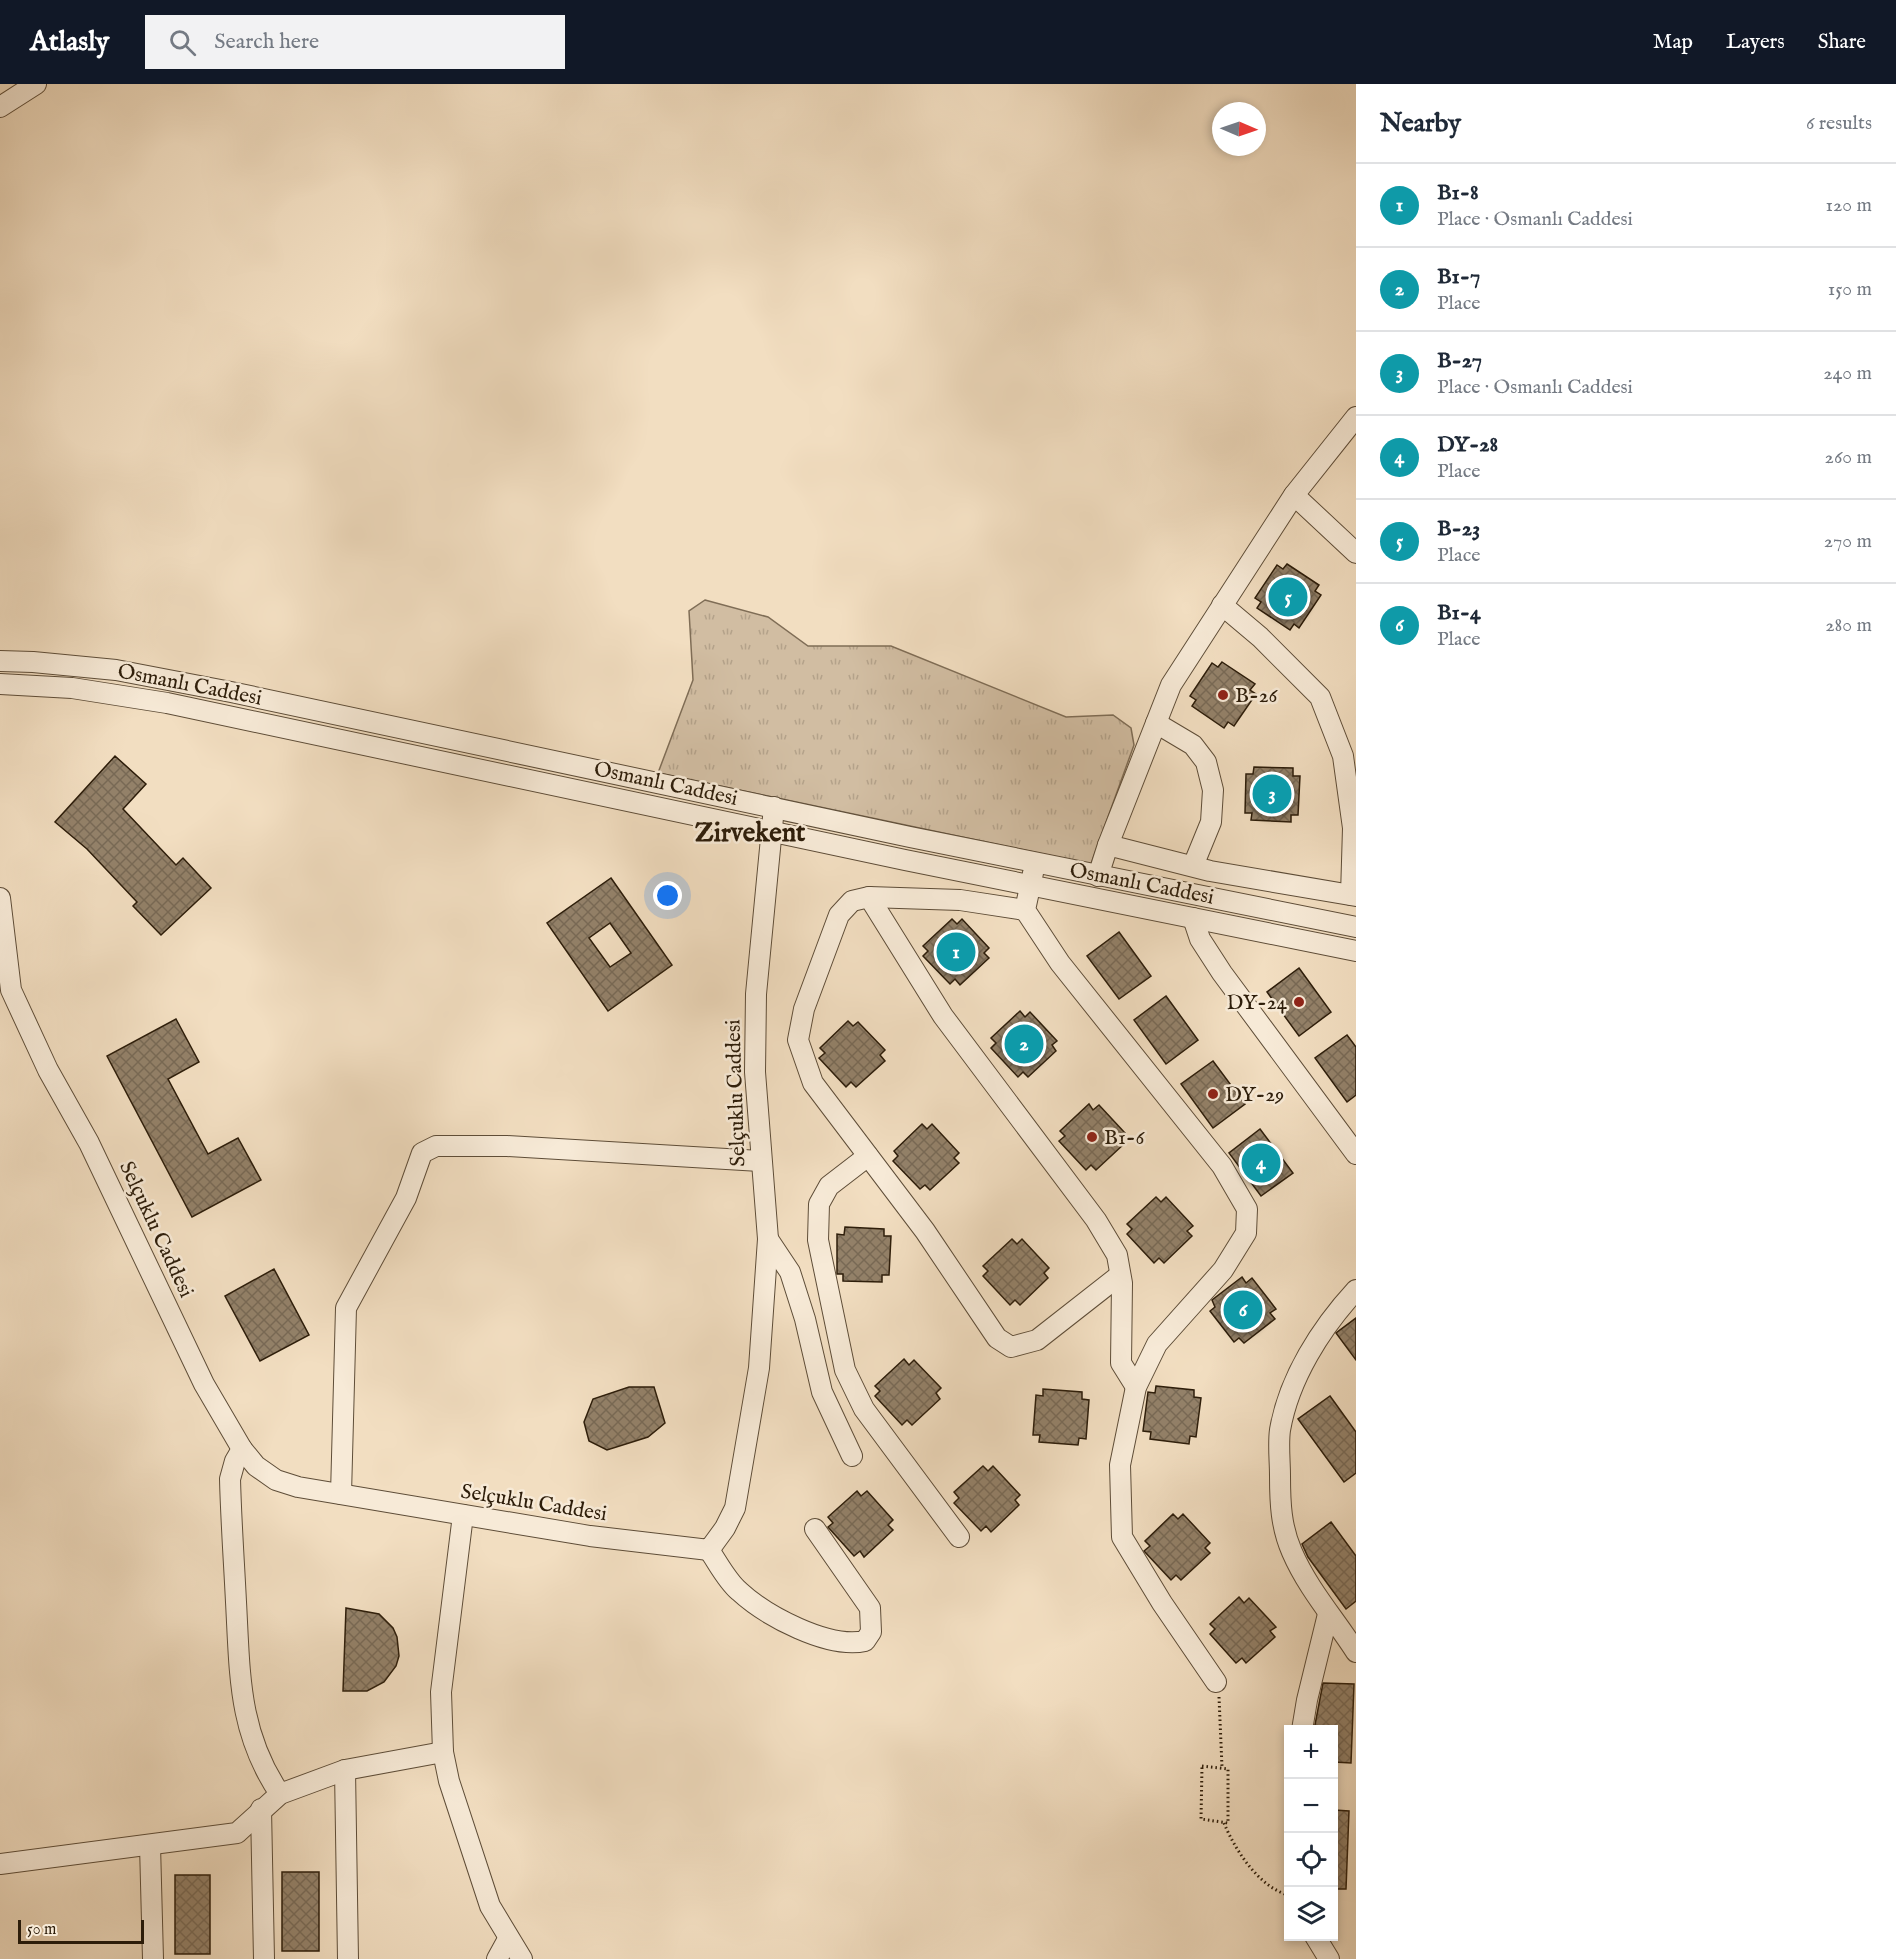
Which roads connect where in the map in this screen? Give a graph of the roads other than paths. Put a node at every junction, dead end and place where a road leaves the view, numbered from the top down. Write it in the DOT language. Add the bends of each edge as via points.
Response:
graph roads {
  1 [pos="36,84"];
  2 [pos="0,106"];
  3 [pos="1356,417"];
  4 [pos="1294,495"];
  5 [pos="1356,553"];
  6 [pos="1222,605"];
  7 [pos="0,662"];
  8 [pos="0,684"];
  9 [pos="1156,723"];
  10 [pos="774,807"];
  11 [pos="772,830"];
  12 [pos="1108,845"];
  13 [pos="1035,863"];
  14 [pos="1193,866"];
  15 [pos="1098,876"];
  16 [pos="1031,885"];
  17 [pos="1353,895"];
  18 [pos="869,897"];
  19 [pos="0,898"];
  20 [pos="1025,910"];
  21 [pos="1193,918"];
  22 [pos="1356,927"];
  23 [pos="1356,951"];
  24 [pos="1356,1154"];
  25 [pos="868,1156"];
  26 [pos="760,1161"];
  27 [pos="768,1239"];
  28 [pos="1120,1275"];
  29 [pos="1356,1290"];
  30 [pos="1136,1387"];
  31 [pos="242,1449"];
  32 [pos="852,1456"];
  33 [pos="341,1494"];
  34 [pos="463,1515"];
  35 [pos="815,1529"];
  36 [pos="959,1537"];
  37 [pos="709,1550"];
  38 [pos="1328,1614"];
  39 [pos="1356,1652"];
  40 [pos="1216,1682"];
  41 [pos="1303,1725"];
  42 [pos="443,1752"];
  43 [pos="345,1770"];
  44 [pos="280,1794"];
  45 [pos="261,1809"];
  46 [pos="150,1845"];
  47 [pos="0,1864"];
  48 [pos="508,1939"];
  49 [pos="1318,1941"];
  50 [pos="153,1959"];
  51 [pos="264,1959"];
  52 [pos="348,1959"];
  53 [pos="497,1959"];
  54 [pos="522,1959"];
  55 [pos="1329,1959"];
  1 -- 2 [label="street"];
  3 -- 4 [label="street"];
  4 -- 5 [label="street"];
  4 -- 6 [label="street"];
  6 -- 9 [label="street" via="1171,685"];
  6 -- 17 [label="street" via="1320,696 1343,756 1353,828"];
  7 -- 10 [label="street, Osmanlı Caddesi" via="116,670"];
  8 -- 11 [label="street, Osmanlı Caddesi" via="112,693"];
  9 -- 12 [label="street"];
  9 -- 14 [label="street" via="1193,745 1209,771 1213,790 1211,822"];
  10 -- 11 [label="street, Selçuklu Caddesi"];
  10 -- 13 [label="street, Osmanlı Caddesi"];
  11 -- 16 [label="street, Osmanlı Caddesi"];
  11 -- 26 [label="street, Selçuklu Caddesi" via="756,994"];
  12 -- 14 [label="street"];
  12 -- 15 [label="street"];
  13 -- 15 [label="street, Osmanlı Caddesi"];
  13 -- 16 [label="street"];
  14 -- 17 [label="street"];
  15 -- 22 [label="street, Osmanlı Caddesi"];
  16 -- 20 [label="street"];
  16 -- 21 [label="street, Osmanlı Caddesi"];
  18 -- 20 [label="street" via="960,900"];
  18 -- 25 [label="street" via="852,901 838,915 804,1009 798,1040 813,1083"];
  18 -- 28 [label="street" via="943,1016 1096,1220 1117,1255"];
  19 -- 31 [label="street, Selçuklu Caddesi" via="11,990 25,1022 89,1143 204,1384"];
  20 -- 30 [label="street" via="1060,963 1222,1166 1247,1209 1246,1233 1223,1270 1156,1344"];
  21 -- 23 [label="street, Osmanlı Caddesi"];
  21 -- 24 [label="street" via="1200,939 1222,973"];
  25 -- 28 [label="street" via="925,1231 997,1338 1011,1347 1037,1340"];
  25 -- 36 [label="street" via="829,1185 819,1204 818,1240 845,1370 864,1409"];
  26 -- 27 [label="street, Selçuklu Caddesi"];
  26 -- 33 [label="street" via="507,1146 436,1146 422,1153 406,1198 346,1308"];
  27 -- 32 [label="street" via="790,1272 822,1392"];
  27 -- 37 [label="street, Selçuklu Caddesi" via="759,1368 741,1480 735,1508"];
  28 -- 30 [label="street" via="1121,1364"];
  29 -- 38 [label="street" via="1307,1355 1280,1430 1282,1527 1292,1554"];
  30 -- 40 [label="street" via="1120,1465 1122,1538"];
  31 -- 33 [label="street, Selçuklu Caddesi" via="256,1466 276,1480"];
  31 -- 44 [label="street" via="230,1479 241,1696 251,1740"];
  33 -- 34 [label="street, Selçuklu Caddesi"];
  34 -- 37 [label="street, Selçuklu Caddesi"];
  34 -- 42 [label="street" via="441,1692"];
  35 -- 37 [label="street" via="870,1608 872,1632 865,1641 852,1644 824,1640 786,1622 738,1591"];
  38 -- 39 [label="street"];
  38 -- 41 [label="street"];
  42 -- 43 [label="street"];
  42 -- 48 [label="street" via="477,1870"];
  43 -- 44 [label="street"];
  43 -- 52 [label="street"];
  44 -- 45 [label="street"];
  45 -- 46 [label="street" via="237,1833"];
  45 -- 51 [label="street"];
  46 -- 47 [label="street"];
  46 -- 50 [label="street"];
  48 -- 53 [label="street"];
  48 -- 54 [label="street"];
  49 -- 55 [label="street"];
}
